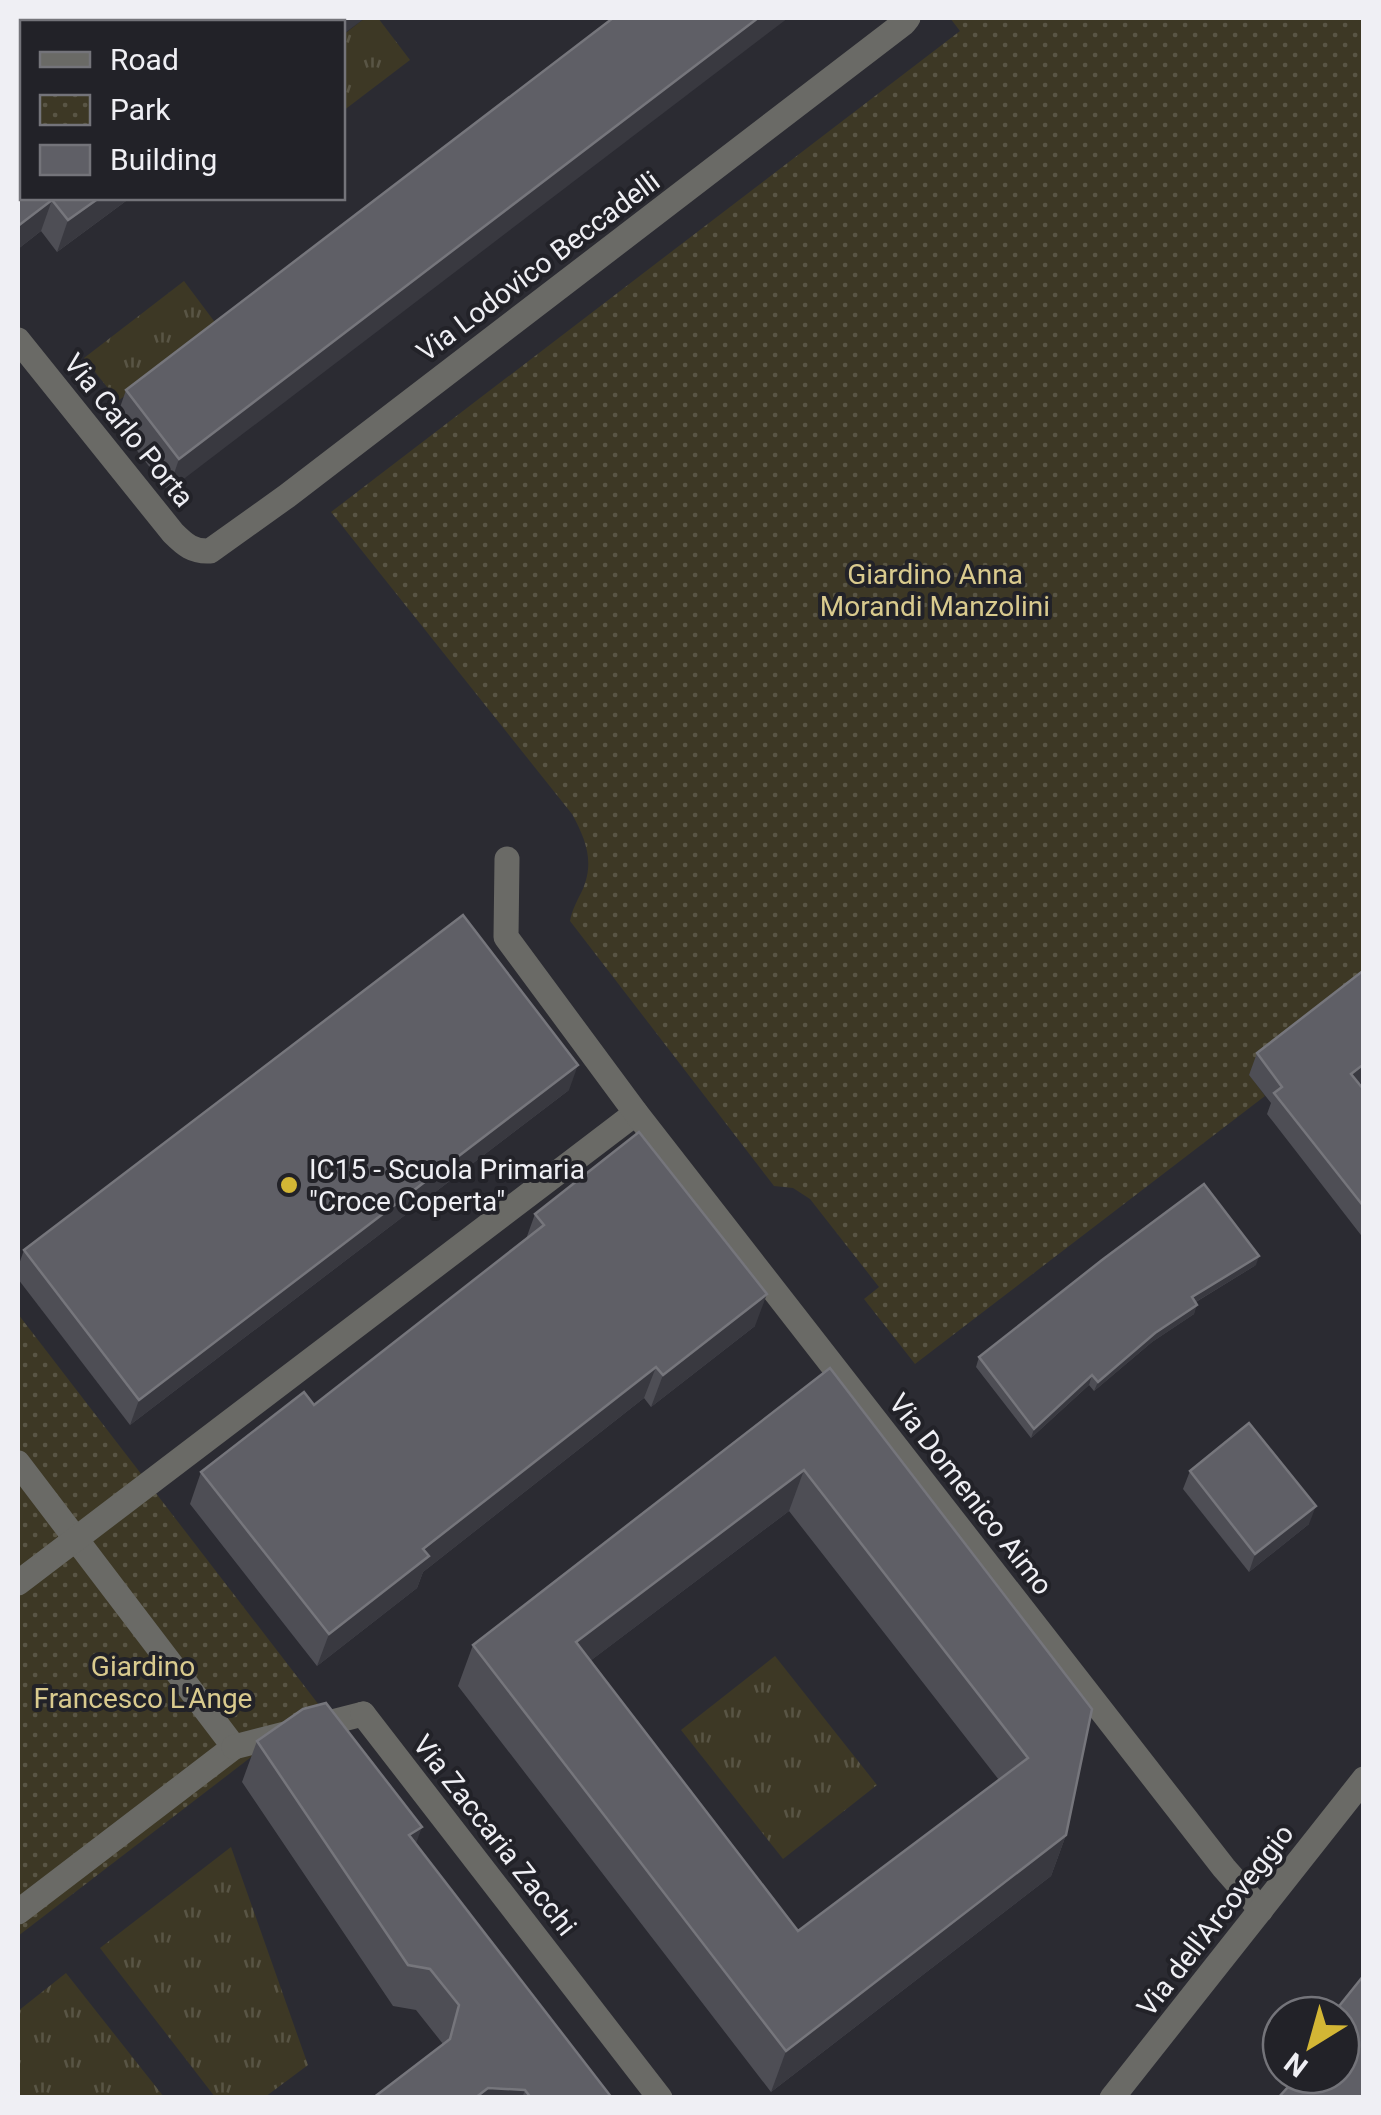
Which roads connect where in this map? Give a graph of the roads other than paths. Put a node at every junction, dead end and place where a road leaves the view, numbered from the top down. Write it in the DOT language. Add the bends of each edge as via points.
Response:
graph roads {
  1 [pos="908,18"];
  2 [pos="18,340"];
  3 [pos="198,552"];
  4 [pos="507,859"];
  5 [pos="636,1112"];
  6 [pos="18,1463"];
  7 [pos="76,1538"];
  8 [pos="18,1583"];
  9 [pos="234,1747"];
  10 [pos="1364,1780"];
  11 [pos="1261,1910"];
  12 [pos="18,1912"];
  13 [pos="660,2098"];
  14 [pos="1112,2098"];
  1 -- 3 [label="street, Via Lodovico Beccadelli" via="239,532"];
  2 -- 3 [label="street, Via Carlo Porta" via="173,533"];
  4 -- 5 [label="street, Via Domenico Aimo" via="506,937"];
  5 -- 7 [label="street"];
  5 -- 11 [label="street, Via Domenico Aimo"];
  6 -- 7 [label="street"];
  7 -- 8 [label="street"];
  7 -- 9 [label="street"];
  9 -- 12 [label="street"];
  9 -- 13 [label="street, Via Zaccaria Zacchi" via="364,1714"];
  10 -- 11 [label="street, Via dell'Arcoveggio"];
  11 -- 14 [label="street, Via dell'Arcoveggio"];
}
